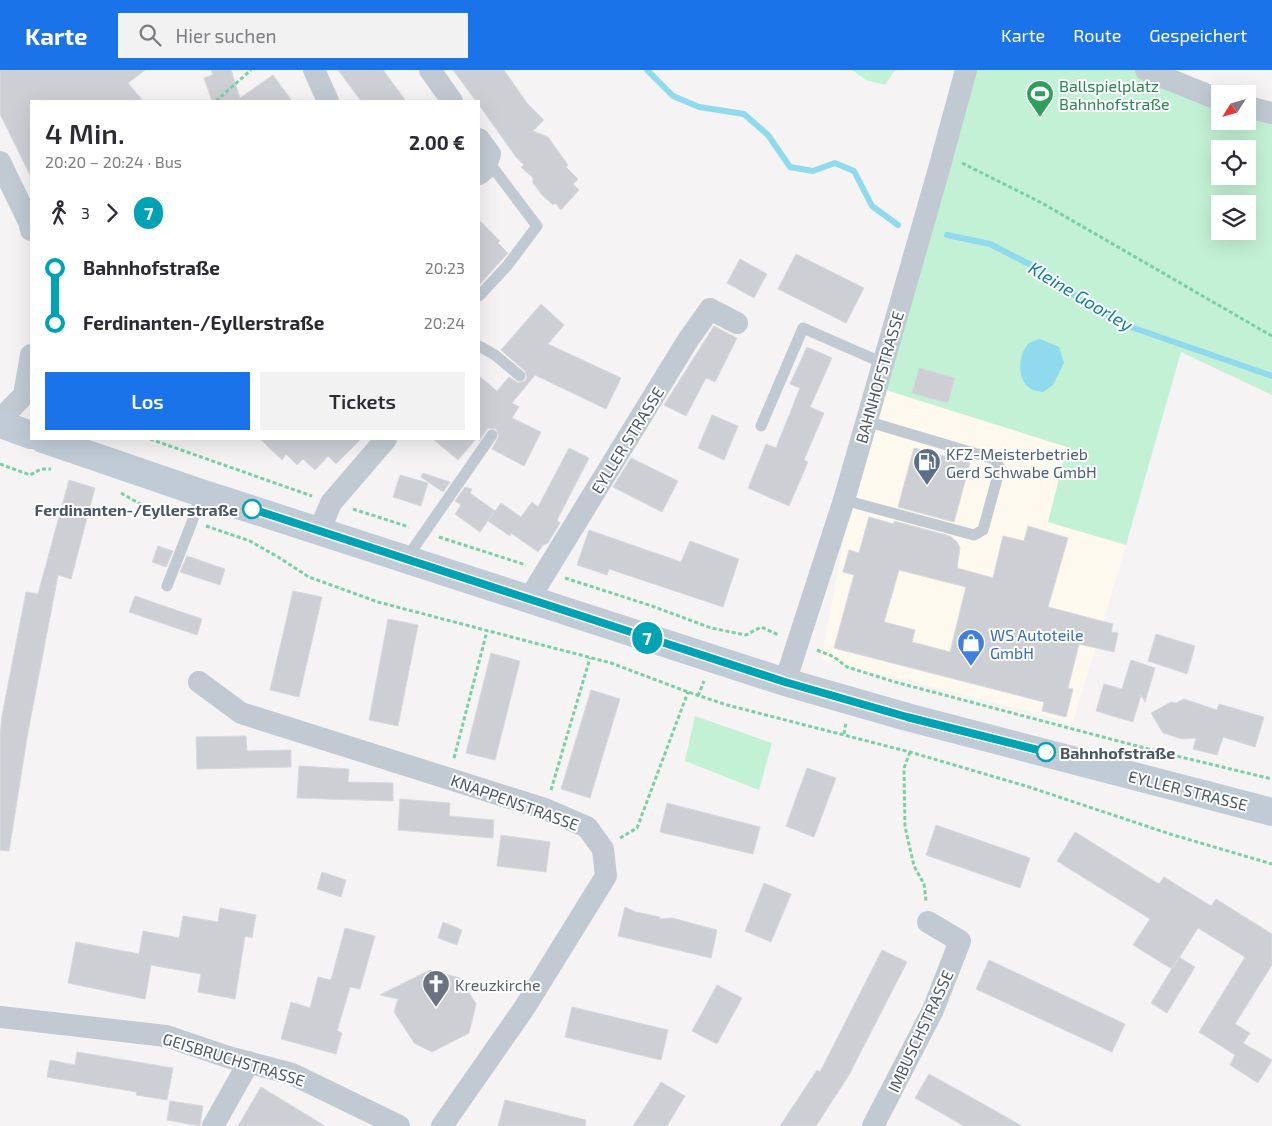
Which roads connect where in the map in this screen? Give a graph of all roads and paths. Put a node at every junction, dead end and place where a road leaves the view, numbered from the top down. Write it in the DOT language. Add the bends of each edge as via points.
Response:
graph roads {
  1 [pos="251,70"];
  2 [pos="430,70"];
  3 [pos="966,70"];
  4 [pos="1146,70"];
  5 [pos="315,71"];
  6 [pos="1211,96"];
  7 [pos="217,100"];
  8 [pos="328,100"];
  9 [pos="451,100"];
  10 [pos="1256,109"];
  11 [pos="1272,113"];
  12 [pos="480,140"];
  13 [pos="943,153"];
  14 [pos="0,162"];
  15 [pos="483,168"];
  16 [pos="30,226"];
  17 [pos="480,295"];
  18 [pos="737,323"];
  19 [pos="1272,336"];
  20 [pos="480,347"];
  21 [pos="30,360"];
  22 [pos="883,363"];
  23 [pos="520,376"];
  24 [pos="0,420"];
  25 [pos="866,420"];
  26 [pos="0,424"];
  27 [pos="761,426"];
  28 [pos="30,435"];
  29 [pos="492,435"];
  30 [pos="46,440"];
  31 [pos="153,440"];
  32 [pos="385,440"];
  33 [pos="0,464"];
  34 [pos="53,469"];
  35 [pos="113,488"];
  36 [pos="201,493"];
  37 [pos="844,500"];
  38 [pos="331,503"];
  39 [pos="192,522"];
  40 [pos="319,531"];
  41 [pos="424,532"];
  42 [pos="406,559"];
  43 [pos="545,572"];
  44 [pos="168,586"];
  45 [pos="529,599"];
  46 [pos="487,631"];
  47 [pos="797,643"];
  48 [pos="590,658"];
  49 [pos="198,682"];
  50 [pos="785,682"];
  51 [pos="688,692"];
  52 [pos="910,752"];
  53 [pos="449,778"];
  54 [pos="1272,779"];
  55 [pos="545,809"];
  56 [pos="1272,812"];
  57 [pos="603,849"];
  58 [pos="1272,864"];
  59 [pos="928,922"];
  60 [pos="0,1017"];
  61 [pos="249,1062"];
  62 [pos="213,1126"];
  63 [pos="399,1126"];
  64 [pos="442,1126"];
  65 [pos="873,1126"];
  1 -- 7 [label="path"];
  2 -- 9 [label="street"];
  3 -- 13 [label="street, BAHNHOFSTRASSE"];
  4 -- 6 [label="street"];
  5 -- 8 [label="street"];
  10 -- 11 [label="street"];
  12 -- 15 [label="street" via="490,154"];
  13 -- 19 [label="path" via="1040,202"];
  13 -- 22 [label="street, BAHNHOFSTRASSE"];
  14 -- 16 [label="street"];
  15 -- 17 [label="lane" via="538,226"];
  18 -- 43 [label="street, EYLLER STRASSE" via="710,309"];
  20 -- 23 [label="lane"];
  21 -- 24 [label="street" via="24,395"];
  22 -- 25 [label="street, BAHNHOFSTRASSE"];
  22 -- 27 [label="lane" via="802,328"];
  25 -- 37 [label="street, BAHNHOFSTRASSE"];
  25 -- 37 [label="lane" via="994,459 1000,468 984,530 974,535"];
  26 -- 28 [label="main road"];
  29 -- 41 [label="lane"];
  30 -- 36 [label="main road, EYLLER STRASSE"];
  31 -- 38 [label="path"];
  32 -- 38 [label="street"];
  33 -- 34 [label="path" via="30,474 41,469"];
  35 -- 39 [label="path" via="142,505"];
  36 -- 39 [label="lane"];
  36 -- 40 [label="main road, EYLLER STRASSE"];
  37 -- 47 [label="street, BAHNHOFSTRASSE"];
  38 -- 40 [label="street"];
  38 -- 41 [label="path"];
  39 -- 44 [label="lane"];
  39 -- 46 [label="path" via="250,541 309,578 378,602"];
  40 -- 42 [label="main road, EYLLER STRASSE"];
  41 -- 42 [label="lane"];
  41 -- 43 [label="path"];
  42 -- 45 [label="main road, EYLLER STRASSE"];
  43 -- 45 [label="street, EYLLER STRASSE"];
  43 -- 47 [label="path" via="711,628 746,635 761,627"];
  45 -- 50 [label="main road, EYLLER STRASSE"];
  46 -- 48 [label="path"];
  46 -- 53 [label="path"];
  47 -- 50 [label="street, BAHNHOFSTRASSE"];
  47 -- 54 [label="path" via="834,657 848,667 895,682 1156,752"];
  48 -- 51 [label="path"];
  48 -- 55 [label="path"];
  49 -- 53 [label="street, KNAPPENSTRASSE" via="241,713"];
  50 -- 56 [label="main road, EYLLER STRASSE"];
  51 -- 52 [label="path"];
  51 -- 57 [label="path" via="637,828"];
  52 -- 58 [label="path"];
  52 -- 59 [label="path" via="904,768 905,827 914,866 924,884"];
  53 -- 55 [label="street, KNAPPENSTRASSE"];
  55 -- 57 [label="street, KNAPPENSTRASSE" via="587,827"];
  57 -- 64 [label="street, KNAPPENSTRASSE" via="606,876 525,1007"];
  59 -- 65 [label="street, IMBUSCHSTRASSE" via="960,941 933,1010"];
  60 -- 61 [label="street, GEISBRUCHSTRASSE" via="166,1036"];
  61 -- 62 [label="street"];
  61 -- 63 [label="street, GEISBRUCHSTRASSE" via="292,1074"];
}
